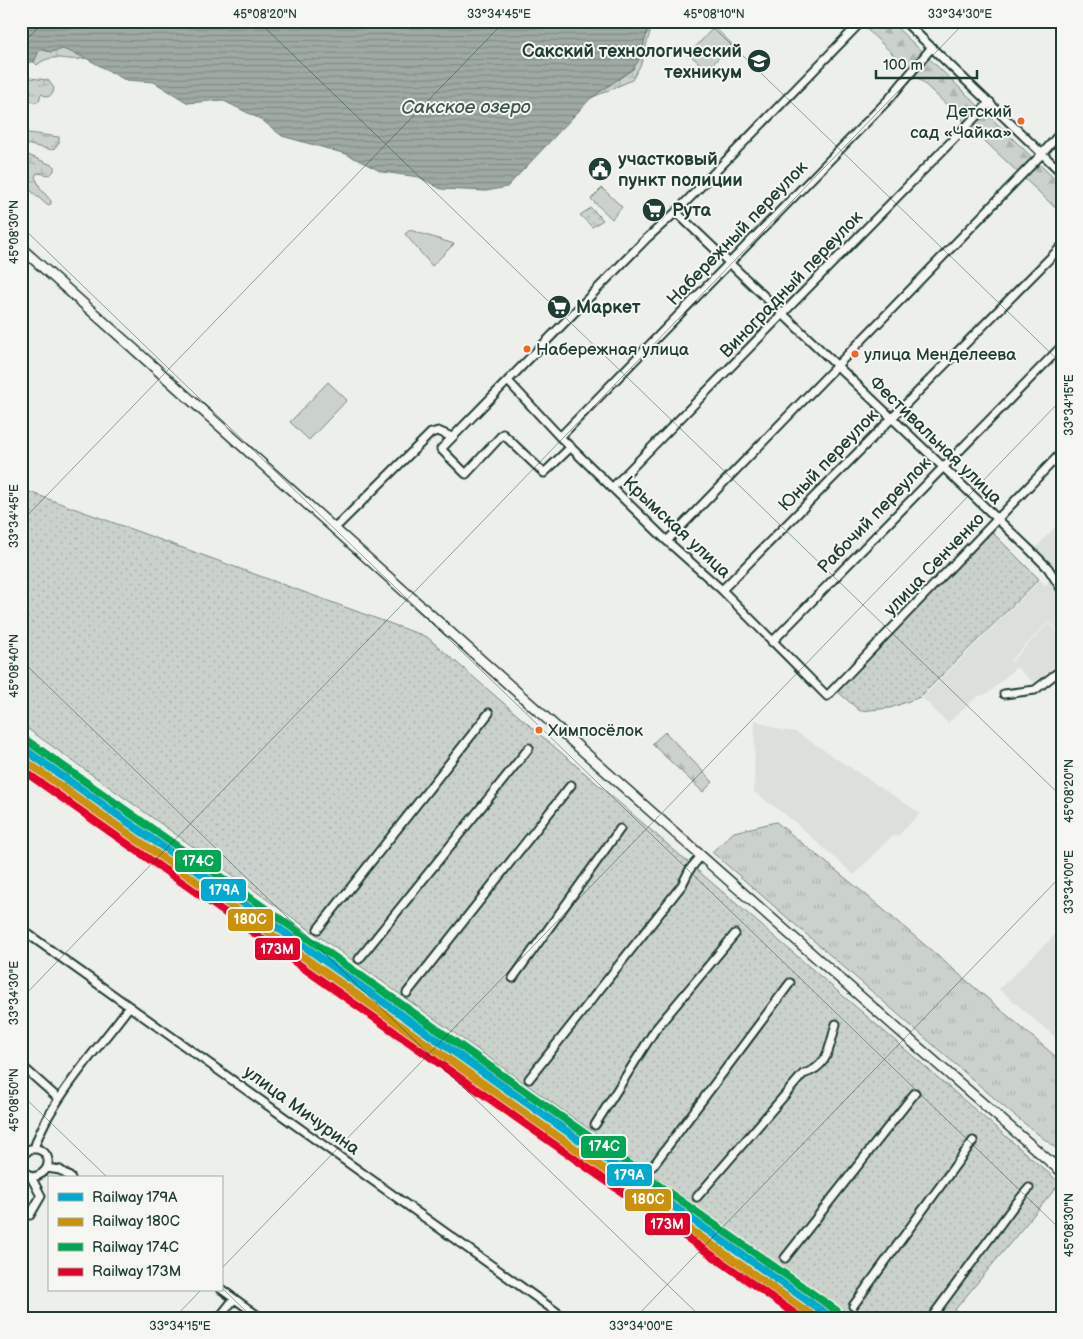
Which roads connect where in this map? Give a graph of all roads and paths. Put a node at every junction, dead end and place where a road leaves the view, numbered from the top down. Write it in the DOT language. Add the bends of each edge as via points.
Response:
graph roads {
  1 [pos="862,21"];
  2 [pos="904,21"];
  3 [pos="932,47"];
  4 [pos="990,102"];
  5 [pos="1062,131"];
  6 [pos="1042,154"];
  7 [pos="1062,173"];
  8 [pos="676,212"];
  9 [pos="1062,246"];
  10 [pos="21,248"];
  11 [pos="729,262"];
  12 [pos="783,314"];
  13 [pos="1062,346"];
  14 [pos="837,366"];
  15 [pos="508,381"];
  16 [pos="890,418"];
  17 [pos="452,437"];
  18 [pos="560,437"];
  19 [pos="571,447"];
  20 [pos="1062,452"];
  21 [pos="942,467"];
  22 [pos="612,488"];
  23 [pos="998,519"];
  24 [pos="334,529"];
  25 [pos="667,541"];
  26 [pos="722,590"];
  27 [pos="1062,590"];
  28 [pos="772,642"];
  29 [pos="1062,669"];
  30 [pos="1004,694"];
  31 [pos="827,696"];
  32 [pos="489,713"];
  33 [pos="529,748"];
  34 [pos="571,784"];
  35 [pos="620,829"];
  36 [pos="701,856"];
  37 [pos="21,929"];
  38 [pos="318,929"];
  39 [pos="735,934"];
  40 [pos="359,958"];
  41 [pos="513,978"];
  42 [pos="790,984"];
  43 [pos="407,992"];
  44 [pos="129,1008"];
  45 [pos="836,1024"];
  46 [pos="21,1065"];
  47 [pos="529,1079"];
  48 [pos="915,1093"];
  49 [pos="59,1099"];
  50 [pos="595,1125"];
  51 [pos="973,1141"];
  52 [pos="34,1148"];
  53 [pos="21,1157"];
  54 [pos="653,1166"];
  55 [pos="21,1168"];
  56 [pos="47,1168"];
  57 [pos="1062,1172"];
  58 [pos="68,1176"];
  59 [pos="30,1177"];
  60 [pos="1029,1188"];
  61 [pos="697,1197"];
  62 [pos="30,1215"];
  63 [pos="785,1258"];
  64 [pos="222,1290"];
  65 [pos="234,1299"];
  66 [pos="853,1306"];
  67 [pos="219,1318"];
  68 [pos="261,1318"];
  69 [pos="565,1318"];
  70 [pos="931,1318"];
  1 -- 8 [label="street"];
  2 -- 3 [label="street"];
  3 -- 4 [label="street"];
  3 -- 11 [label="street, Набережный переулок" via="890,98"];
  4 -- 6 [label="street"];
  4 -- 12 [label="street, Виноградный переулок"];
  5 -- 6 [label="street"];
  6 -- 7 [label="street"];
  6 -- 14 [label="street"];
  8 -- 11 [label="street, Фестивальная улица"];
  8 -- 15 [label="street"];
  9 -- 16 [label="street, Юный переулок"];
  10 -- 24 [label="main road"];
  11 -- 12 [label="street, Фестивальная улица"];
  11 -- 18 [label="street, Набережный переулок"];
  12 -- 14 [label="street, Фестивальная улица"];
  12 -- 22 [label="street, Виноградный переулок"];
  13 -- 21 [label="street, Рабочий переулок"];
  14 -- 16 [label="street, Фестивальная улица"];
  14 -- 25 [label="street"];
  15 -- 17 [label="street"];
  15 -- 18 [label="street, Крымская улица"];
  16 -- 21 [label="street, Фестивальная улица"];
  16 -- 26 [label="street, Юный переулок"];
  17 -- 19 [label="street" via="441,449 466,474 503,434 544,473"];
  17 -- 24 [label="street" via="438,431 431,433"];
  18 -- 19 [label="street, Крымская улица"];
  19 -- 22 [label="street, Крымская улица"];
  20 -- 23 [label="street, улица Сенченко"];
  21 -- 23 [label="street, Фестивальная улица"];
  21 -- 28 [label="street, Рабочий переулок"];
  22 -- 25 [label="street, Крымская улица"];
  23 -- 27 [label="street, Фестивальная улица" via="1048,568"];
  23 -- 31 [label="street, улица Сенченко"];
  24 -- 36 [label="main road"];
  25 -- 26 [label="street, Крымская улица"];
  26 -- 28 [label="street, Крымская улица"];
  28 -- 31 [label="street, Крымская улица"];
  29 -- 30 [label="street" via="1035,690"];
  32 -- 38 [label="street"];
  33 -- 40 [label="street"];
  34 -- 43 [label="street"];
  35 -- 41 [label="street"];
  36 -- 47 [label="street" via="682,885"];
  36 -- 57 [label="main road"];
  37 -- 44 [label="street, улица Мичурина"];
  39 -- 50 [label="street" via="655,1030"];
  42 -- 54 [label="street"];
  44 -- 49 [label="street"];
  44 -- 69 [label="street, улица Мичурина" via="256,1095"];
  45 -- 61 [label="street" via="823,1064 815,1071 803,1074"];
  46 -- 49 [label="street"];
  48 -- 63 [label="street"];
  49 -- 52 [label="street"];
  51 -- 66 [label="street"];
  52 -- 53 [label="street"];
  52 -- 56 [label="street" via="46,1155"];
  55 -- 59 [label="street"];
  56 -- 58 [label="street" via="60,1170"];
  56 -- 59 [label="street" via="41,1175"];
  59 -- 62 [label="street" via="41,1196"];
  60 -- 70 [label="street"];
  64 -- 65 [label="street"];
  65 -- 67 [label="street"];
  65 -- 68 [label="street"];
}
